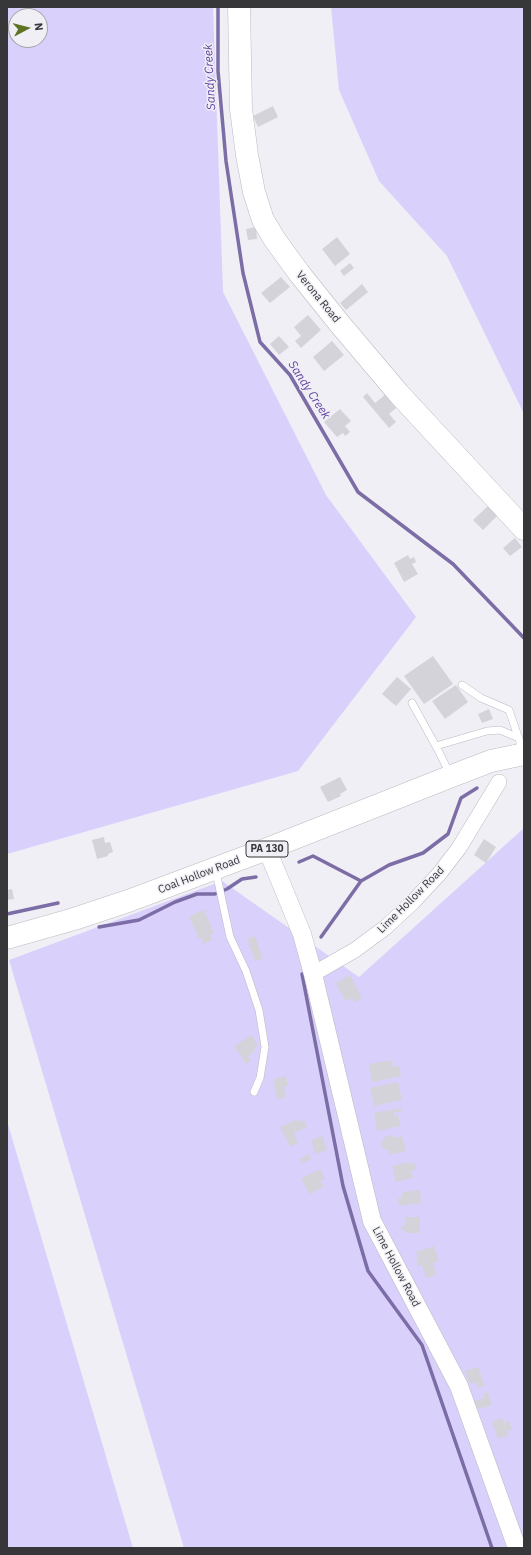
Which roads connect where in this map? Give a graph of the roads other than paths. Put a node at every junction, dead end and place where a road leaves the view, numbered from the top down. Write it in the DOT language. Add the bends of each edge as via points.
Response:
graph roads {
  1 [pos="239,7"];
  2 [pos="524,529"];
  3 [pos="462,685"];
  4 [pos="412,703"];
  5 [pos="436,746"];
  6 [pos="522,748"];
  7 [pos="451,776"];
  8 [pos="499,782"];
  9 [pos="267,849"];
  10 [pos="217,875"];
  11 [pos="7,938"];
  12 [pos="313,974"];
  13 [pos="254,1092"];
  14 [pos="517,1548"];
  1 -- 2 [label="main road, Verona Road" via="241,109 248,162 263,220 299,273 339,323 399,394"];
  3 -- 6 [label="lane" via="481,698 509,710"];
  4 -- 5 [label="lane"];
  5 -- 6 [label="lane" via="500,730"];
  5 -- 7 [label="lane"];
  6 -- 7 [label="main road, Coal Hollow Road / PA 130"];
  7 -- 9 [label="main road, Coal Hollow Road / PA 130"];
  8 -- 12 [label="street, Lime Hollow Road" via="459,848 434,880 386,927 355,950"];
  9 -- 10 [label="main road, Coal Hollow Road / PA 130"];
  9 -- 12 [label="street, Lime Hollow Road" via="302,934"];
  10 -- 11 [label="main road, Coal Hollow Road / PA 130"];
  10 -- 13 [label="lane" via="230,937 246,971 259,1010 265,1047 260,1078"];
  12 -- 14 [label="street, Lime Hollow Road" via="372,1221 459,1386"];
}
